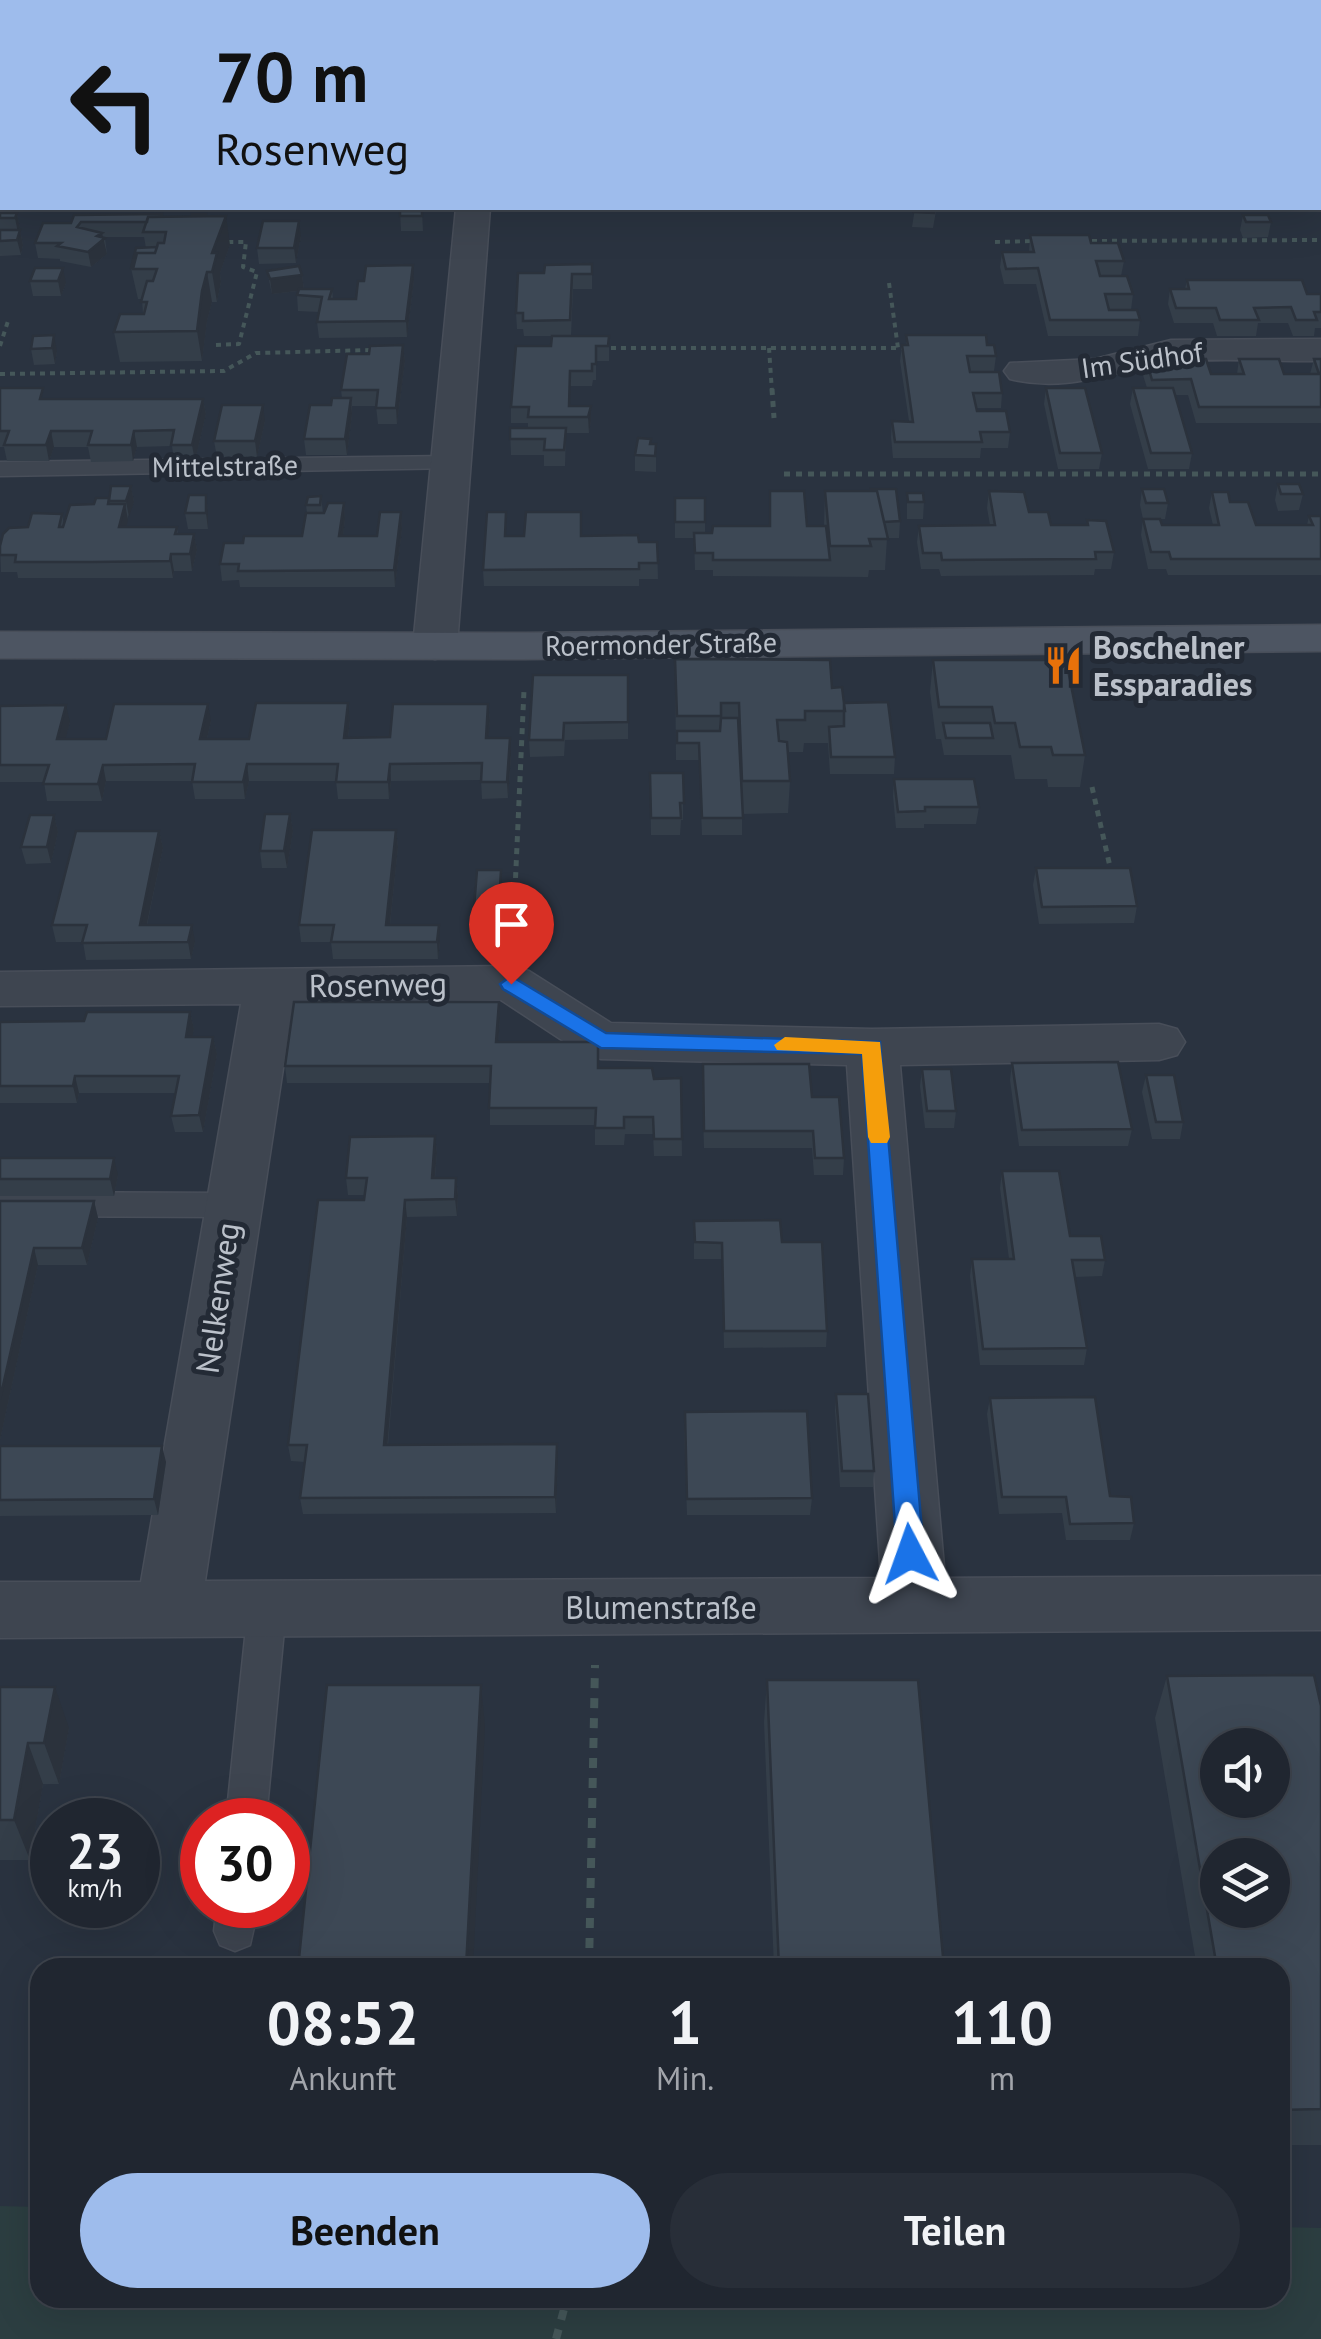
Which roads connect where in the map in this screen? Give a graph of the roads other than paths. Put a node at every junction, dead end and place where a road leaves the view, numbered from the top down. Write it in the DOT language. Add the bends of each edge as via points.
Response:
graph roads {
  1 [pos="473,210"];
  2 [pos="1321,350"];
  3 [pos="1024,371"];
  4 [pos="451,463"];
  5 [pos="0,469"];
  6 [pos="1321,638"];
  7 [pos="0,645"];
  8 [pos="435,646"];
  9 [pos="270,986"];
  10 [pos="0,989"];
  11 [pos="1159,1042"];
  12 [pos="872,1047"];
  13 [pos="0,1204"];
  14 [pos="231,1205"];
  15 [pos="1321,1603"];
  16 [pos="915,1608"];
  17 [pos="268,1609"];
  18 [pos="0,1610"];
  19 [pos="168,1610"];
  20 [pos="248,1798"];
  1 -- 4 [label="street"];
  2 -- 3 [label="street, Im Südhof" via="1171,351 1095,370"];
  4 -- 5 [label="lane, Mittelstraße"];
  4 -- 8 [label="street"];
  6 -- 8 [label="main road, Roermonder Straße"];
  7 -- 8 [label="main road, Roermonder Straße"];
  9 -- 10 [label="street, Rosenweg"];
  9 -- 12 [label="street, Rosenweg" via="511,984 601,1040"];
  9 -- 14 [label="street, Nelkenweg"];
  11 -- 12 [label="street"];
  12 -- 16 [label="street"];
  13 -- 14 [label="lane"];
  14 -- 19 [label="street, Nelkenweg"];
  15 -- 16 [label="street, Blumenstraße"];
  16 -- 17 [label="street, Blumenstraße"];
  17 -- 19 [label="street, Blumenstraße"];
  17 -- 20 [label="lane"];
  18 -- 19 [label="street, Blumenstraße"];
}
